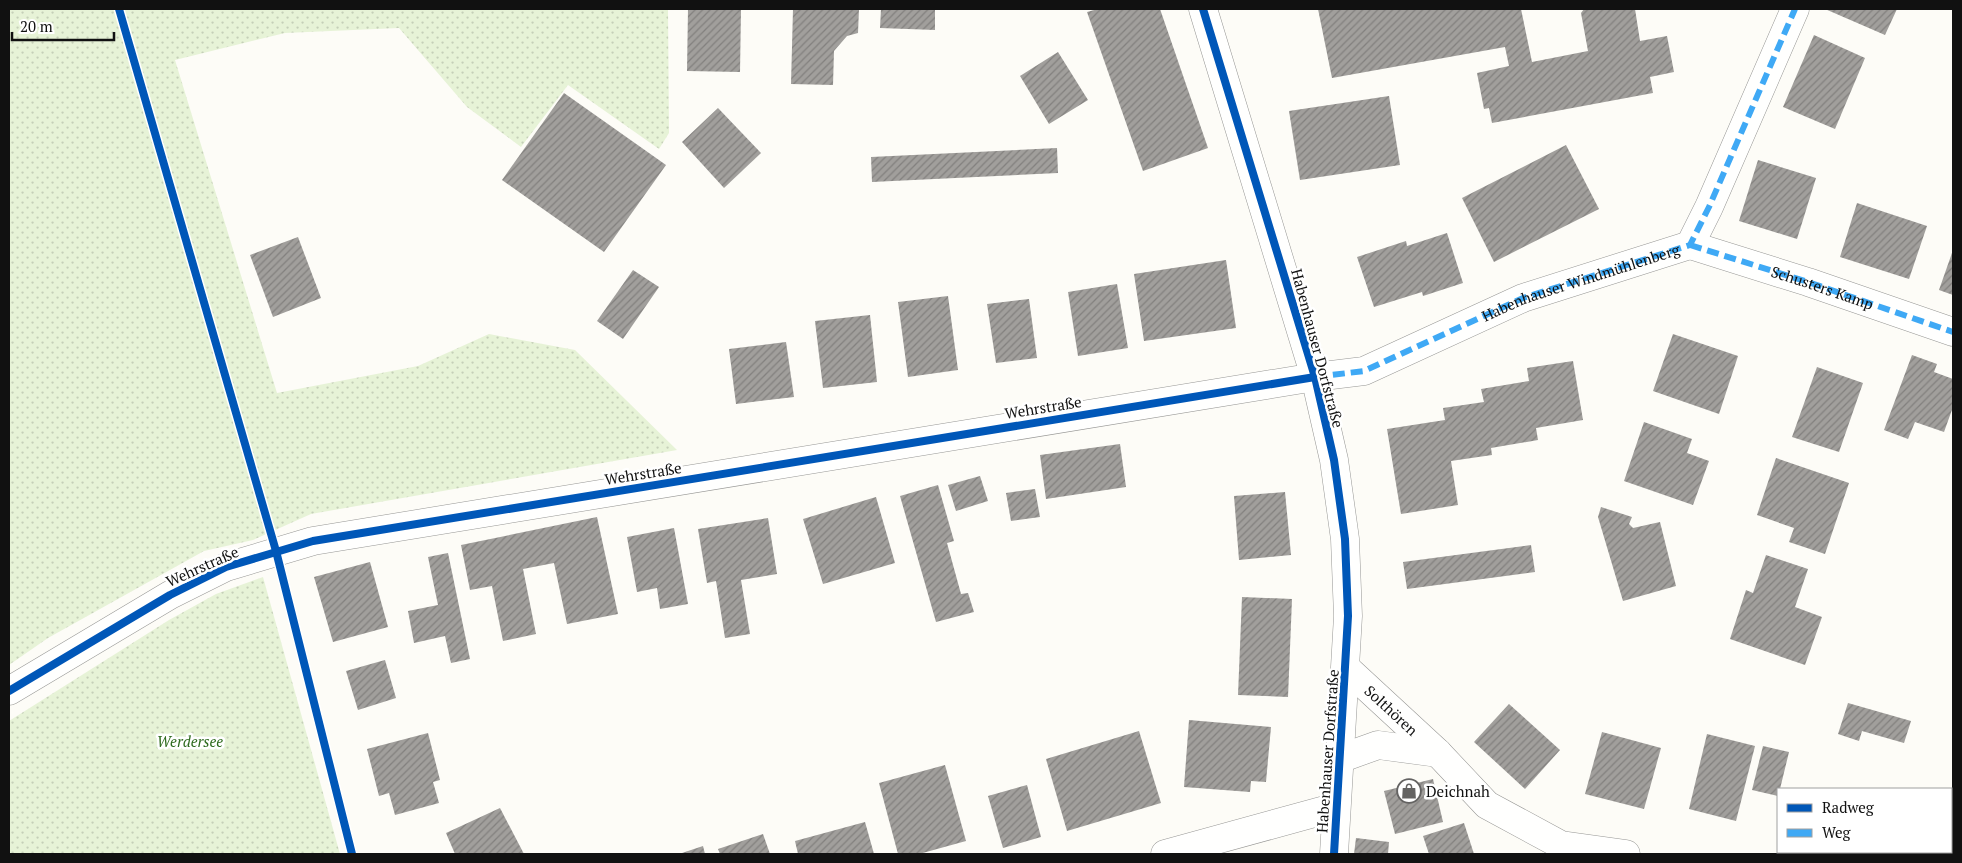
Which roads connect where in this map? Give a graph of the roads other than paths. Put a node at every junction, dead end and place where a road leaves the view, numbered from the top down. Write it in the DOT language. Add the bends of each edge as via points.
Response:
graph roads {
  1 [pos="1203,9"];
  2 [pos="1795,9"];
  3 [pos="1690,245"];
  4 [pos="1953,332"];
  5 [pos="1315,377"];
  6 [pos="1346,668"];
  7 [pos="9,691"];
  8 [pos="1438,753"];
  9 [pos="1339,759"];
  10 [pos="1336,807"];
  11 [pos="1165,854"];
  12 [pos="1334,854"];
  13 [pos="1626,854"];
  1 -- 5 [label="street, Habenhauser Dorfstraße"];
  2 -- 3 [label="street, Habenhauser Windmühlenberg"];
  3 -- 4 [label="street, Schusters Kamp"];
  3 -- 5 [label="street, Habenhauser Windmühlenberg" via="1522,298 1364,371"];
  5 -- 6 [label="street, Habenhauser Dorfstraße" via="1334,460 1345,539"];
  5 -- 7 [label="street, Wehrstraße" via="312,541 226,567 98,637"];
  6 -- 8 [label="street, Solthören"];
  6 -- 9 [label="street, Habenhauser Dorfstraße"];
  8 -- 9 [label="street, Solthören" via="1378,745"];
  8 -- 13 [label="street, Solthören" via="1488,805 1552,841"];
  9 -- 10 [label="street, Habenhauser Dorfstraße"];
  10 -- 11 [label="street"];
  10 -- 12 [label="street, Habenhauser Dorfstraße"];
}
